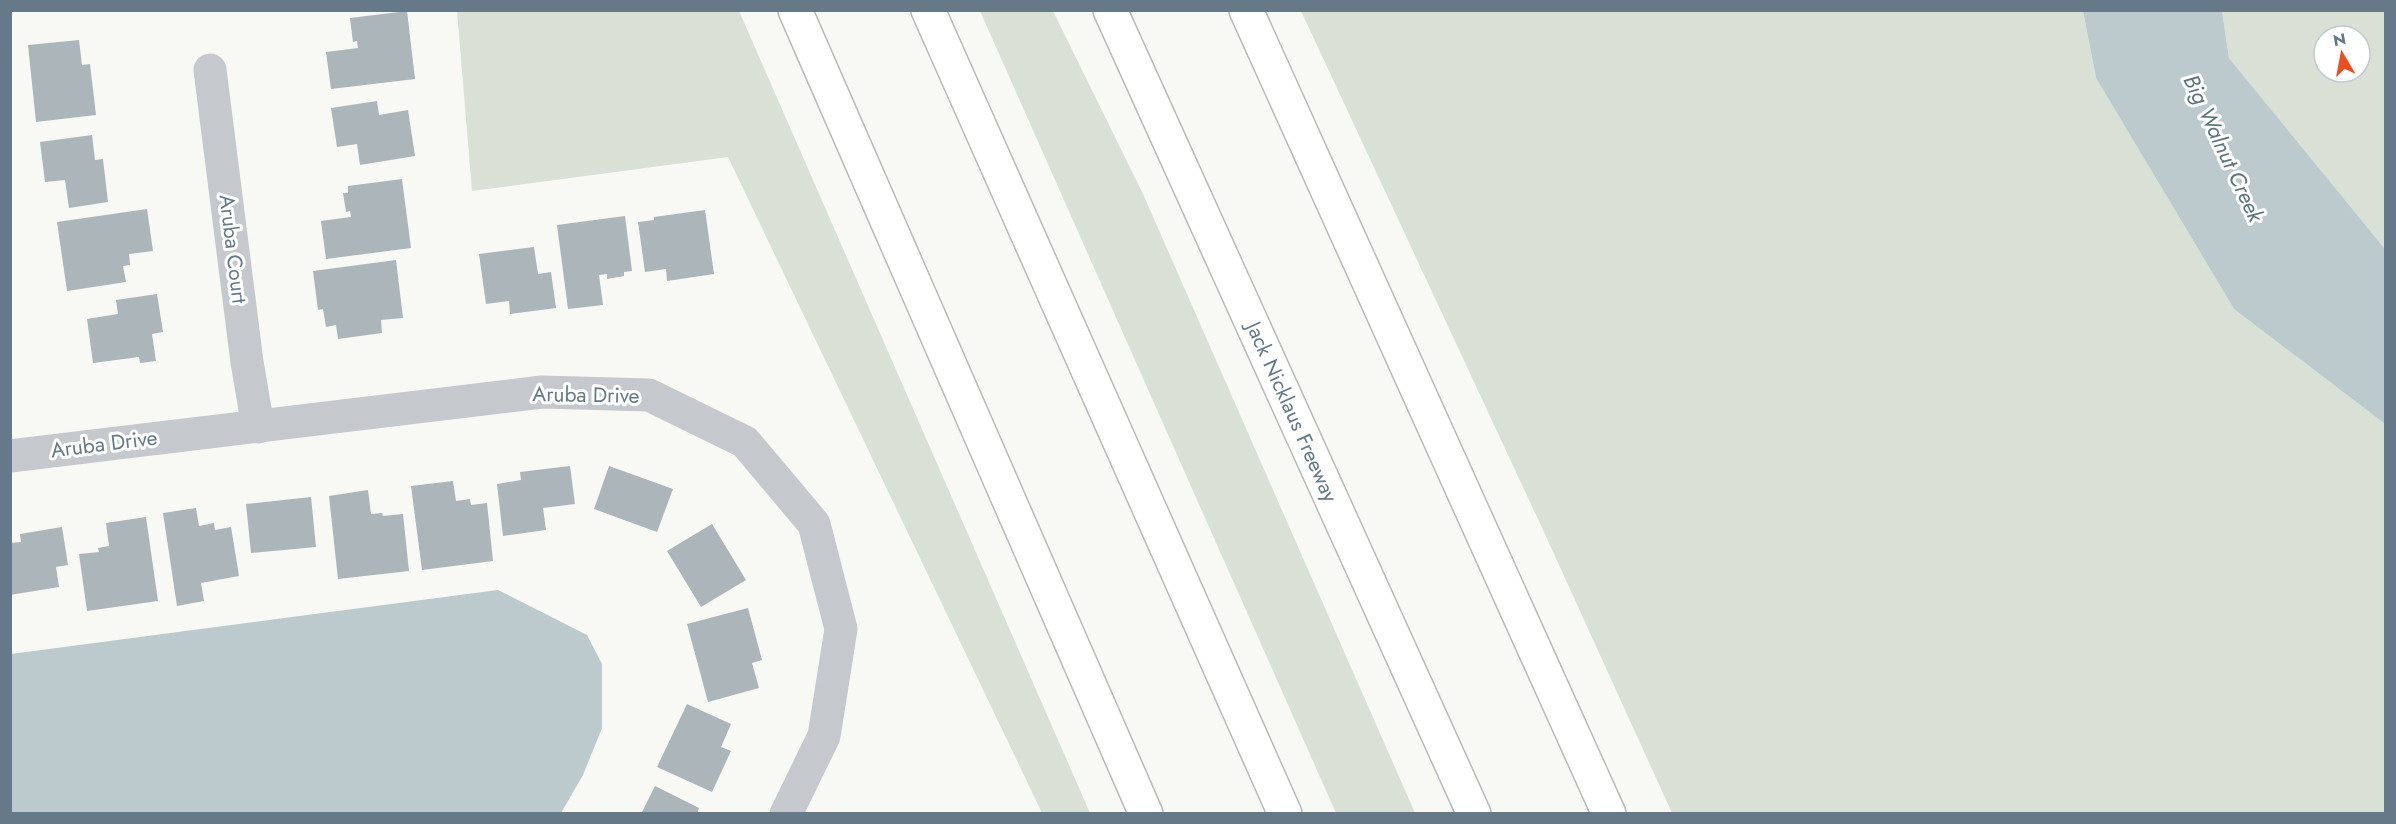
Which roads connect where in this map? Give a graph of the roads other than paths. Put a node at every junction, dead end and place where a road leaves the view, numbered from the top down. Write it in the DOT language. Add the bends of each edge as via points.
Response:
graph roads {
  1 [pos="795,10"];
  2 [pos="928,10"];
  3 [pos="1110,10"];
  4 [pos="1246,10"];
  5 [pos="210,70"];
  6 [pos="258,427"];
  7 [pos="10,456"];
  8 [pos="786,813"];
  9 [pos="1146,813"];
  10 [pos="1285,813"];
  11 [pos="1474,813"];
  12 [pos="1609,813"];
  1 -- 9 [label="highway"];
  2 -- 10 [label="highway"];
  3 -- 11 [label="highway, Jack Nicklaus Freeway"];
  4 -- 12 [label="highway"];
  5 -- 6 [label="street, Aruba Court"];
  6 -- 7 [label="street, Aruba Drive"];
  6 -- 8 [label="street, Aruba Drive" via="554,392 649,396 745,442 814,524 842,629 824,736"];
}
